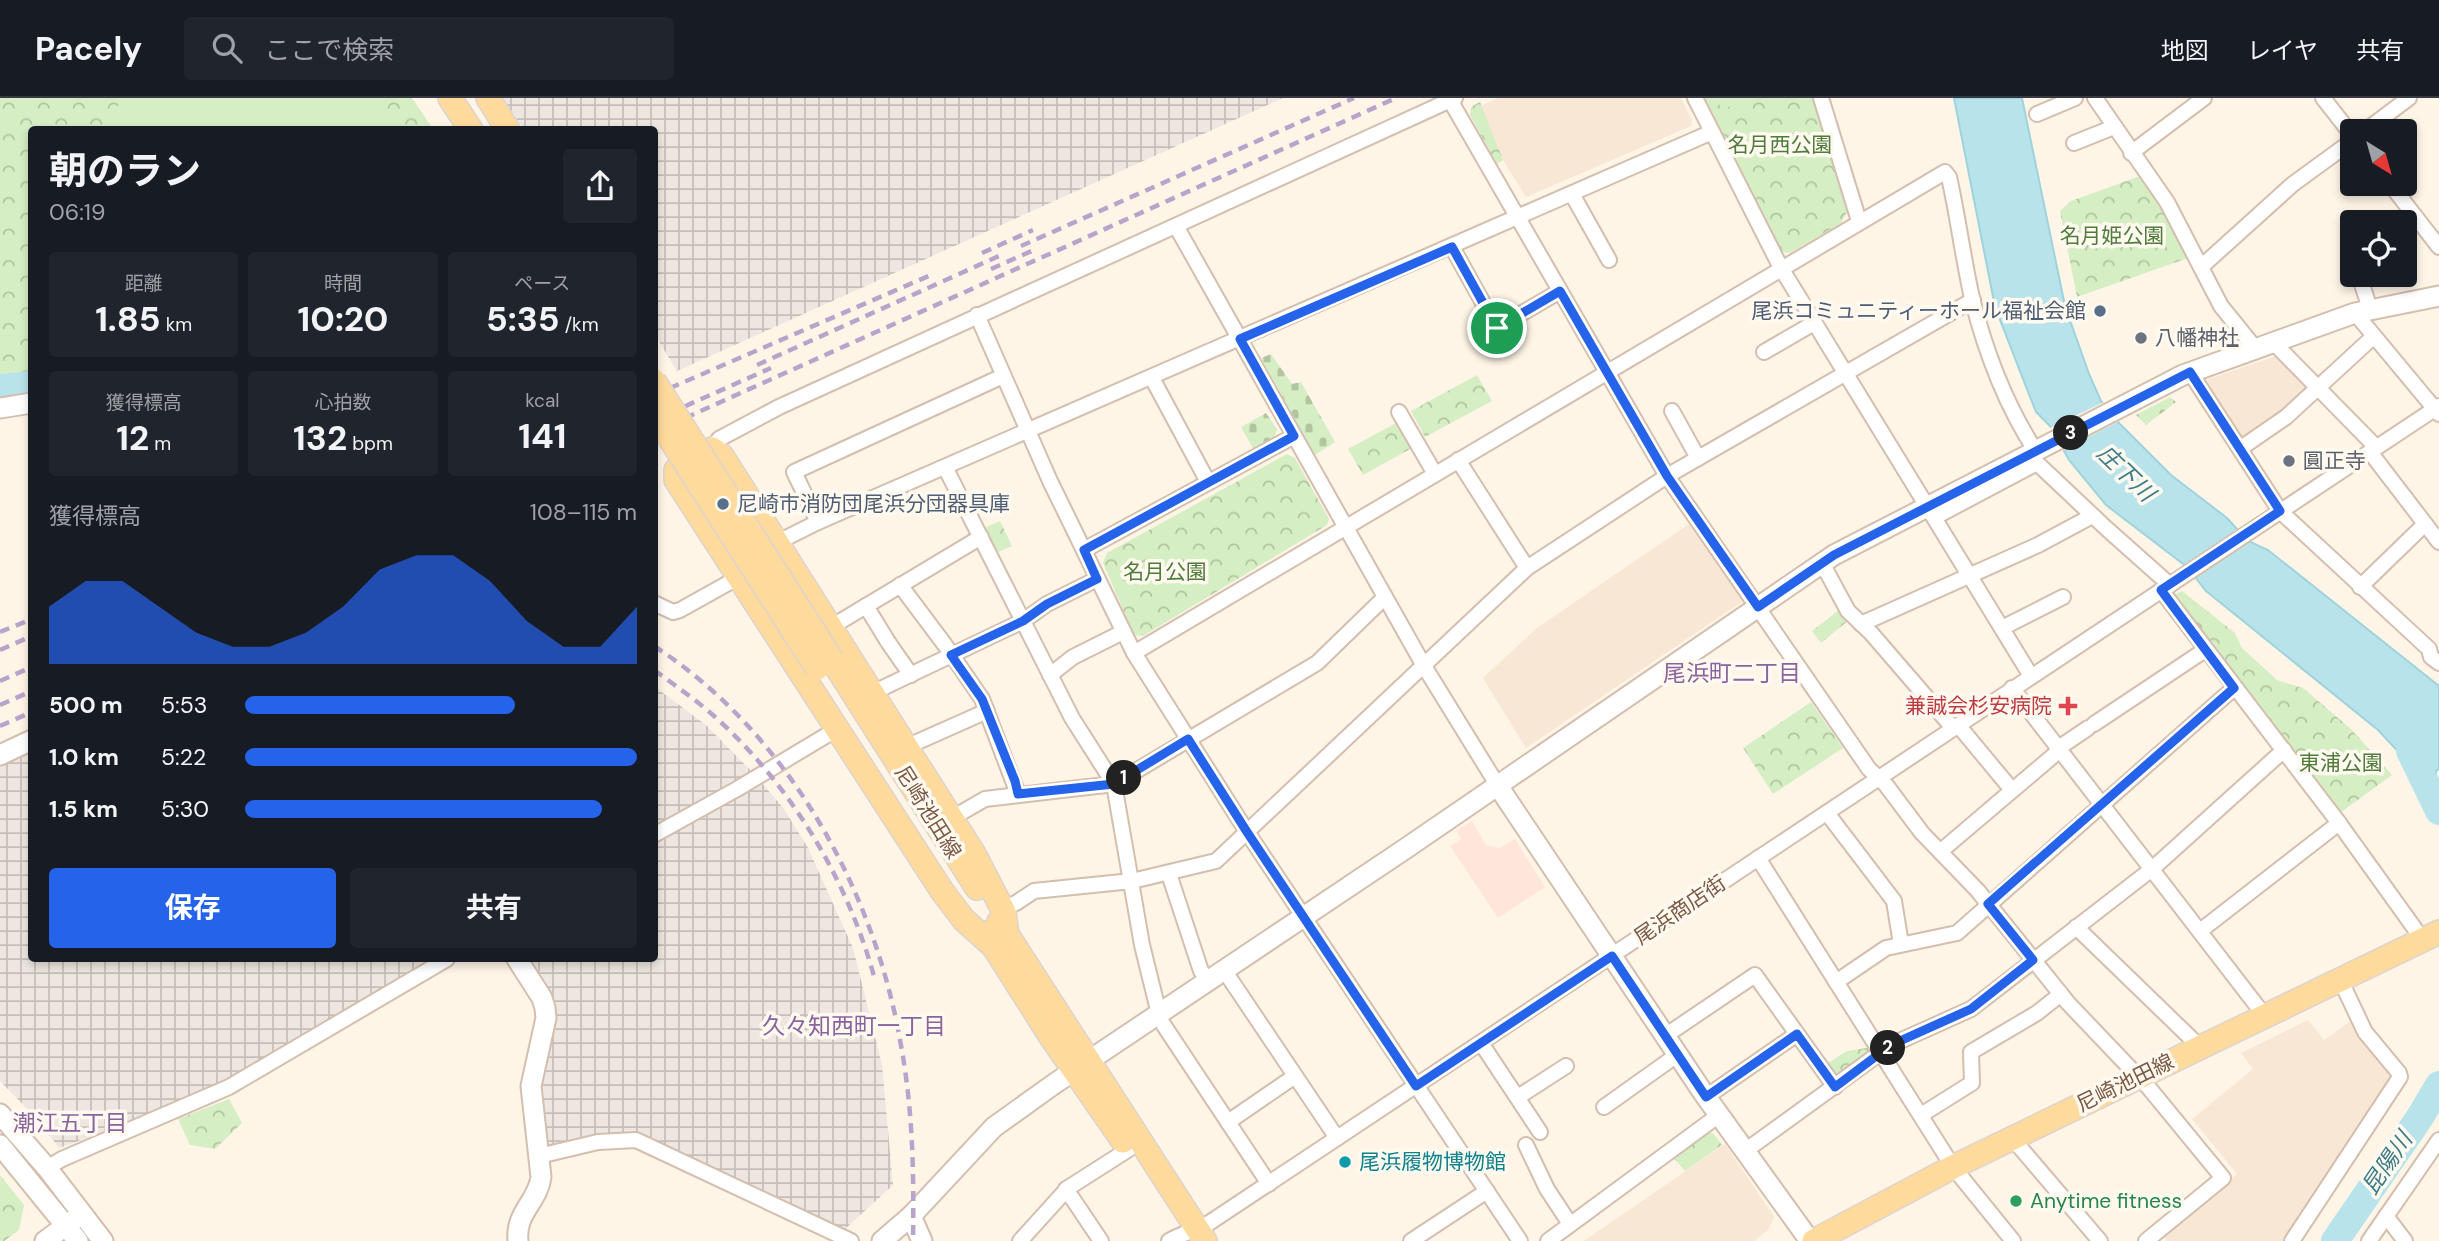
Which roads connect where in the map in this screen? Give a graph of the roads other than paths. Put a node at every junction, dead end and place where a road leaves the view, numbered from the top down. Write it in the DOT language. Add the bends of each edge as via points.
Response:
graph roads {
  1 [pos="432,98"];
  2 [pos="450,98"];
  3 [pos="472,98"];
  4 [pos="488,98"];
  5 [pos="1695,98"];
  6 [pos="1821,98"];
  7 [pos="2075,98"];
  8 [pos="2095,98"];
  9 [pos="2204,98"];
  10 [pos="2323,98"];
  11 [pos="2409,98"];
  12 [pos="1452,99"];
  13 [pos="2037,114"];
  14 [pos="2381,119"];
  15 [pos="2340,120"];
  16 [pos="450,126"];
  17 [pos="468,126"];
  18 [pos="490,126"];
  19 [pos="506,126"];
  20 [pos="2114,127"];
  21 [pos="1712,132"];
  22 [pos="2074,143"];
  23 [pos="2340,150"];
  24 [pos="2132,153"];
  25 [pos="1572,194"];
  26 [pos="2399,196"];
  27 [pos="1517,218"];
  28 [pos="1859,221"];
  29 [pos="1176,226"];
  30 [pos="2439,246"];
  31 [pos="1452,247"];
  32 [pos="1609,260"];
  33 [pos="2201,267"];
  34 [pos="1781,268"];
  35 [pos="2360,287"];
  36 [pos="1560,291"];
  37 [pos="2439,296"];
  38 [pos="1973,300"];
  39 [pos="2362,311"];
  40 [pos="977,315"];
  41 [pos="1814,323"];
  42 [pos="2374,336"];
  43 [pos="1240,339"];
  44 [pos="2264,345"];
  45 [pos="1764,352"];
  46 [pos="1607,372"];
  47 [pos="2190,372"];
  48 [pos="1845,373"];
  49 [pos="1003,376"];
  50 [pos="1152,378"];
  51 [pos="2319,387"];
  52 [pos="658,388"];
  53 [pos="28,404"];
  54 [pos="0,408"];
  55 [pos="2437,410"];
  56 [pos="1672,411"];
  57 [pos="1399,412"];
  58 [pos="658,420"];
  59 [pos="1028,432"];
  60 [pos="1294,436"];
  61 [pos="2039,448"];
  62 [pos="2241,448"];
  63 [pos="712,449"];
  64 [pos="2373,450"];
  65 [pos="1698,458"];
  66 [pos="1458,460"];
  67 [pos="945,467"];
  68 [pos="1435,474"];
  69 [pos="1667,476"];
  70 [pos="1208,482"];
  71 [pos="1932,511"];
  72 [pos="2280,511"];
  73 [pos="2092,516"];
  74 [pos="818,522"];
  75 [pos="2424,525"];
  76 [pos="1346,527"];
  77 [pos="981,537"];
  78 [pos="2439,542"];
  79 [pos="778,545"];
  80 [pos="1084,550"];
  81 [pos="1822,563"];
  82 [pos="1527,568"];
  83 [pos="736,572"];
  84 [pos="1970,573"];
  85 [pos="1097,579"];
  86 [pos="900,586"];
  87 [pos="2165,587"];
  88 [pos="2360,587"];
  89 [pos="1385,597"];
  90 [pos="2063,597"];
  91 [pos="658,605"];
  92 [pos="866,606"];
  93 [pos="1758,607"];
  94 [pos="1023,621"];
  95 [pos="1861,624"];
  96 [pos="831,627"];
  97 [pos="2003,628"];
  98 [pos="1123,632"];
  99 [pos="2434,644"];
  100 [pos="2205,650"];
  101 [pos="1134,653"];
  102 [pos="951,655"];
  103 [pos="2439,663"];
  104 [pos="824,664"];
  105 [pos="1424,666"];
  106 [pos="911,674"];
  107 [pos="1050,675"];
  108 [pos="2031,676"];
  109 [pos="2012,688"];
  110 [pos="2234,688"];
  111 [pos="872,693"];
  112 [pos="987,711"];
  113 [pos="1955,727"];
  114 [pos="837,729"];
  115 [pos="1188,739"];
  116 [pos="28,742"];
  117 [pos="906,747"];
  118 [pos="2059,749"];
  119 [pos="2284,750"];
  120 [pos="0,755"];
  121 [pos="1878,778"];
  122 [pos="1114,784"];
  123 [pos="1498,786"];
  124 [pos="2012,790"];
  125 [pos="1018,794"];
  126 [pos="2102,804"];
  127 [pos="1827,813"];
  128 [pos="952,818"];
  129 [pos="2339,823"];
  130 [pos="1247,832"];
  131 [pos="658,833"];
  132 [pos="1941,851"];
  133 [pos="1758,858"];
  134 [pos="2152,869"];
  135 [pos="1168,874"];
  136 [pos="1132,881"];
  137 [pos="1988,904"];
  138 [pos="1002,908"];
  139 [pos="1304,917"];
  140 [pos="2076,927"];
  141 [pos="2200,931"];
  142 [pos="2430,936"];
  143 [pos="1000,940"];
  144 [pos="1901,944"];
  145 [pos="1612,956"];
  146 [pos="2033,960"];
  147 [pos="442,962"];
  148 [pos="519,962"];
  149 [pos="1216,975"];
  150 [pos="2340,979"];
  151 [pos="1836,982"];
  152 [pos="2061,994"];
  153 [pos="1158,1014"];
  154 [pos="2264,1016"];
  155 [pos="1797,1034"];
  156 [pos="1665,1036"];
  157 [pos="1481,1043"];
  158 [pos="2200,1047"];
  159 [pos="1882,1054"];
  160 [pos="1677,1055"];
  161 [pos="1081,1066"];
  162 [pos="1566,1066"];
  163 [pos="1295,1076"];
  164 [pos="2138,1077"];
  165 [pos="1416,1086"];
  166 [pos="1835,1087"];
  167 [pos="1518,1097"];
  168 [pos="1706,1097"];
  169 [pos="1604,1107"];
  170 [pos="0,1114"];
  171 [pos="1719,1115"];
  172 [pos="1921,1115"];
  173 [pos="1228,1122"];
  174 [pos="1540,1132"];
  175 [pos="1337,1138"];
  176 [pos="2012,1138"];
  177 [pos="2439,1140"];
  178 [pos="0,1145"];
  179 [pos="1526,1145"];
  180 [pos="1129,1149"];
  181 [pos="1745,1151"];
  182 [pos="539,1156"];
  183 [pos="1953,1167"];
  184 [pos="47,1168"];
  185 [pos="1269,1184"];
  186 [pos="1066,1189"];
  187 [pos="1487,1191"];
  188 [pos="82,1213"];
  189 [pos="911,1216"];
  190 [pos="2386,1216"];
  191 [pos="1570,1224"];
  192 [pos="72,1233"];
  193 [pos="1188,1237"];
  194 [pos="2149,1240"];
  195 [pos="45,1241"];
  196 [pos="103,1241"];
  197 [pos="518,1241"];
  198 [pos="851,1241"];
  199 [pos="882,1241"];
  200 [pos="922,1241"];
  201 [pos="1020,1241"];
  202 [pos="1101,1241"];
  203 [pos="1410,1241"];
  204 [pos="1520,1241"];
  205 [pos="1548,1241"];
  206 [pos="1812,1241"];
  207 [pos="2013,1241"];
  208 [pos="2099,1241"];
  209 [pos="2292,1241"];
  210 [pos="2369,1241"];
  211 [pos="2404,1241"];
  1 -- 16 [label="main road"];
  2 -- 17 [label="main road"];
  3 -- 18 [label="main road"];
  4 -- 19 [label="main road"];
  5 -- 21 [label="street"];
  6 -- 28 [label="street"];
  7 -- 13 [label="street"];
  8 -- 20 [label="street"];
  9 -- 24 [label="street"];
  10 -- 15 [label="street"];
  11 -- 14 [label="street"];
  12 -- 27 [label="street"];
  12 -- 29 [label="street"];
  20 -- 22 [label="street"];
  20 -- 24 [label="street"];
  21 -- 25 [label="street"];
  21 -- 34 [label="street"];
  23 -- 33 [label="street" via="2293,184"];
  24 -- 33 [label="street" via="2167,202"];
  25 -- 27 [label="street"];
  25 -- 32 [label="street"];
  26 -- 30 [label="street"];
  27 -- 31 [label="street"];
  27 -- 36 [label="street"];
  28 -- 34 [label="street"];
  28 -- 38 [label="street" via="1945,172"];
  29 -- 40 [label="street"];
  29 -- 43 [label="street"];
  31 -- 36 [label="street" via="1497,328"];
  31 -- 43 [label="street"];
  33 -- 44 [label="street" via="2221,306"];
  34 -- 41 [label="street"];
  34 -- 46 [label="street"];
  35 -- 39 [label="street"];
  36 -- 46 [label="street"];
  37 -- 39 [label="street"];
  38 -- 48 [label="street"];
  38 -- 61 [label="street" via="2009,403"];
  39 -- 42 [label="street"];
  39 -- 44 [label="street"];
  40 -- 49 [label="street"];
  40 -- 63 [label="street" via="779,407 719,439"];
  41 -- 45 [label="street"];
  41 -- 48 [label="street"];
  42 -- 51 [label="street"];
  42 -- 55 [label="street"];
  43 -- 50 [label="street"];
  43 -- 60 [label="street"];
  44 -- 47 [label="street"];
  44 -- 51 [label="street"];
  46 -- 66 [label="street"];
  46 -- 69 [label="street"];
  47 -- 61 [label="street"];
  47 -- 62 [label="street"];
  48 -- 65 [label="street"];
  48 -- 71 [label="street"];
  49 -- 59 [label="street"];
  49 -- 74 [label="street" via="794,472"];
  50 -- 59 [label="street"];
  50 -- 70 [label="street"];
  51 -- 62 [label="street"];
  51 -- 64 [label="street"];
  52 -- 104 [label="main road, 尼崎池田線, bridge"];
  53 -- 54 [label="street"];
  55 -- 64 [label="street, 尾浜商店街"];
  56 -- 65 [label="street"];
  57 -- 68 [label="street"];
  58 -- 104 [label="main road, 尼崎池田線, bridge"];
  59 -- 67 [label="street"];
  59 -- 80 [label="street"];
  60 -- 70 [label="street"];
  60 -- 76 [label="street"];
  61 -- 71 [label="street"];
  62 -- 72 [label="street"];
  63 -- 79 [label="main road" via="722,456"];
  63 -- 83 [label="main road" via="676,470 676,480"];
  64 -- 72 [label="street, 尾浜商店街"];
  64 -- 75 [label="street"];
  65 -- 69 [label="street"];
  66 -- 68 [label="street"];
  66 -- 82 [label="street"];
  67 -- 74 [label="street"];
  67 -- 77 [label="street"];
  68 -- 76 [label="street"];
  69 -- 82 [label="street"];
  69 -- 93 [label="street"];
  70 -- 80 [label="street"];
  71 -- 73 [label="street" via="2037,463"];
  71 -- 81 [label="street"];
  71 -- 84 [label="street"];
  72 -- 87 [label="street, 尾浜商店街"];
  72 -- 88 [label="street"];
  73 -- 84 [label="street"];
  73 -- 87 [label="street"];
  74 -- 79 [label="street"];
  75 -- 78 [label="street"];
  75 -- 88 [label="street"];
  76 -- 89 [label="street"];
  76 -- 101 [label="street"];
  77 -- 86 [label="street"];
  77 -- 94 [label="street"];
  79 -- 83 [label="street"];
  79 -- 96 [label="main road"];
  80 -- 85 [label="street"];
  81 -- 93 [label="street"];
  81 -- 95 [label="street" via="1842,603"];
  82 -- 105 [label="street"];
  83 -- 91 [label="street" via="732,580 680,610 673,612"];
  83 -- 114 [label="main road"];
  84 -- 95 [label="street"];
  84 -- 97 [label="street"];
  85 -- 94 [label="street"];
  85 -- 98 [label="street"];
  86 -- 92 [label="street"];
  86 -- 102 [label="street"];
  87 -- 100 [label="street"];
  87 -- 108 [label="street, 尾浜商店街"];
  88 -- 99 [label="street"];
  89 -- 105 [label="street"];
  89 -- 115 [label="street" via="1317,663"];
  90 -- 97 [label="street"];
  92 -- 96 [label="street"];
  92 -- 106 [label="street"];
  93 -- 121 [label="street"];
  93 -- 123 [label="street"];
  94 -- 102 [label="street"];
  94 -- 107 [label="street"];
  95 -- 113 [label="street"];
  96 -- 111 [label="main road"];
  97 -- 108 [label="street"];
  98 -- 101 [label="street"];
  98 -- 107 [label="street" via="1073,657"];
  99 -- 103 [label="street" via="2431,657"];
  100 -- 110 [label="street"];
  100 -- 118 [label="street"];
  101 -- 115 [label="street"];
  102 -- 106 [label="street"];
  102 -- 112 [label="street"];
  104 -- 143 [label="main road, 尼崎池田線"];
  105 -- 123 [label="street"];
  105 -- 130 [label="street"];
  106 -- 111 [label="street"];
  107 -- 122 [label="street"];
  108 -- 109 [label="street, 尾浜商店街"];
  109 -- 113 [label="street, 尾浜商店街"];
  109 -- 118 [label="street"];
  110 -- 119 [label="street"];
  110 -- 126 [label="street"];
  111 -- 117 [label="main road"];
  112 -- 117 [label="street"];
  112 -- 125 [label="street"];
  113 -- 121 [label="street, 尾浜商店街"];
  113 -- 124 [label="street"];
  114 -- 131 [label="street"];
  114 -- 143 [label="main road" via="964,920"];
  115 -- 122 [label="street"];
  115 -- 130 [label="street"];
  116 -- 120 [label="street"];
  117 -- 128 [label="main road"];
  118 -- 124 [label="street"];
  118 -- 126 [label="street"];
  119 -- 129 [label="street"];
  119 -- 134 [label="street"];
  121 -- 127 [label="street, 尾浜商店街"];
  121 -- 132 [label="street"];
  122 -- 125 [label="street"];
  122 -- 136 [label="street"];
  123 -- 139 [label="street"];
  123 -- 145 [label="street"];
  124 -- 132 [label="street"];
  125 -- 128 [label="street" via="980,800"];
  126 -- 134 [label="street"];
  126 -- 137 [label="street"];
  127 -- 133 [label="street, 尾浜商店街"];
  127 -- 144 [label="street" via="1894,901"];
  128 -- 138 [label="main road"];
  129 -- 141 [label="street"];
  129 -- 142 [label="street" via="2414,929"];
  130 -- 135 [label="street" via="1213,863"];
  130 -- 139 [label="street"];
  132 -- 137 [label="street"];
  133 -- 145 [label="street, 尾浜商店街"];
  133 -- 151 [label="street"];
  134 -- 140 [label="street"];
  134 -- 141 [label="street"];
  135 -- 136 [label="street"];
  135 -- 149 [label="street" via="1201,971"];
  136 -- 138 [label="street" via="1034,891"];
  136 -- 153 [label="street"];
  137 -- 144 [label="street" via="1957,933"];
  137 -- 146 [label="street"];
  138 -- 143 [label="main road"];
  139 -- 149 [label="street"];
  139 -- 165 [label="street"];
  140 -- 146 [label="street"];
  140 -- 158 [label="street"];
  141 -- 154 [label="street"];
  142 -- 150 [label="main road, 尼崎池田線"];
  143 -- 161 [label="main road, 尼崎池田線"];
  144 -- 151 [label="street" via="1886,948"];
  145 -- 156 [label="street"];
  145 -- 157 [label="street, 尾浜商店街"];
  146 -- 152 [label="street"];
  146 -- 159 [label="street" via="1971,1009 1891,1045"];
  147 -- 184 [label="street" via="229,1087"];
  148 -- 182 [label="street" via="545,1008 531,1086"];
  149 -- 153 [label="street"];
  149 -- 163 [label="street"];
  150 -- 154 [label="main road, 尼崎池田線"];
  150 -- 209 [label="street" via="2365,1032 2400,1077"];
  151 -- 159 [label="street"];
  152 -- 164 [label="street"];
  152 -- 172 [label="street" via="1972,1052 1972,1083"];
  153 -- 161 [label="street"];
  153 -- 173 [label="street"];
  154 -- 158 [label="main road, 尼崎池田線"];
  155 -- 156 [label="street" via="1755,975"];
  155 -- 166 [label="street"];
  155 -- 168 [label="street"];
  156 -- 160 [label="street"];
  157 -- 165 [label="street, 尾浜商店街"];
  157 -- 167 [label="street"];
  158 -- 164 [label="main road, 尼崎池田線"];
  159 -- 166 [label="street"];
  159 -- 172 [label="street"];
  160 -- 168 [label="street"];
  160 -- 169 [label="street"];
  161 -- 180 [label="main road, 尼崎池田線"];
  161 -- 189 [label="street" via="994,1127"];
  161 -- 193 [label="main road, 尼崎池田線"];
  162 -- 167 [label="street"];
  163 -- 173 [label="street"];
  163 -- 175 [label="street"];
  164 -- 176 [label="main road, 尼崎池田線"];
  164 -- 194 [label="street" via="2223,1178"];
  165 -- 175 [label="street, 尾浜商店街"];
  165 -- 187 [label="street"];
  166 -- 181 [label="street"];
  167 -- 174 [label="street"];
  168 -- 171 [label="street"];
  170 -- 184 [label="street"];
  171 -- 181 [label="street"];
  171 -- 191 [label="street"];
  172 -- 183 [label="street"];
  173 -- 185 [label="street"];
  175 -- 185 [label="street, 尾浜商店街"];
  176 -- 183 [label="main road, 尼崎池田線"];
  176 -- 208 [label="street"];
  177 -- 190 [label="street"];
  178 -- 192 [label="street"];
  179 -- 191 [label="street"];
  180 -- 186 [label="street"];
  180 -- 193 [label="main road, 尼崎池田線"];
  181 -- 206 [label="street"];
  182 -- 197 [label="street" via="540,1186 521,1216"];
  182 -- 198 [label="street" via="598,1142 636,1140"];
  183 -- 206 [label="main road, 尼崎池田線"];
  183 -- 207 [label="street"];
  184 -- 188 [label="street"];
  185 -- 193 [label="street, 尾浜商店街"];
  186 -- 201 [label="street"];
  186 -- 202 [label="street"];
  187 -- 203 [label="street"];
  187 -- 204 [label="street"];
  188 -- 192 [label="street"];
  188 -- 196 [label="street"];
  189 -- 199 [label="street"];
  189 -- 200 [label="street"];
  190 -- 210 [label="street"];
  190 -- 211 [label="street"];
  191 -- 205 [label="street"];
  192 -- 195 [label="street"];
}
